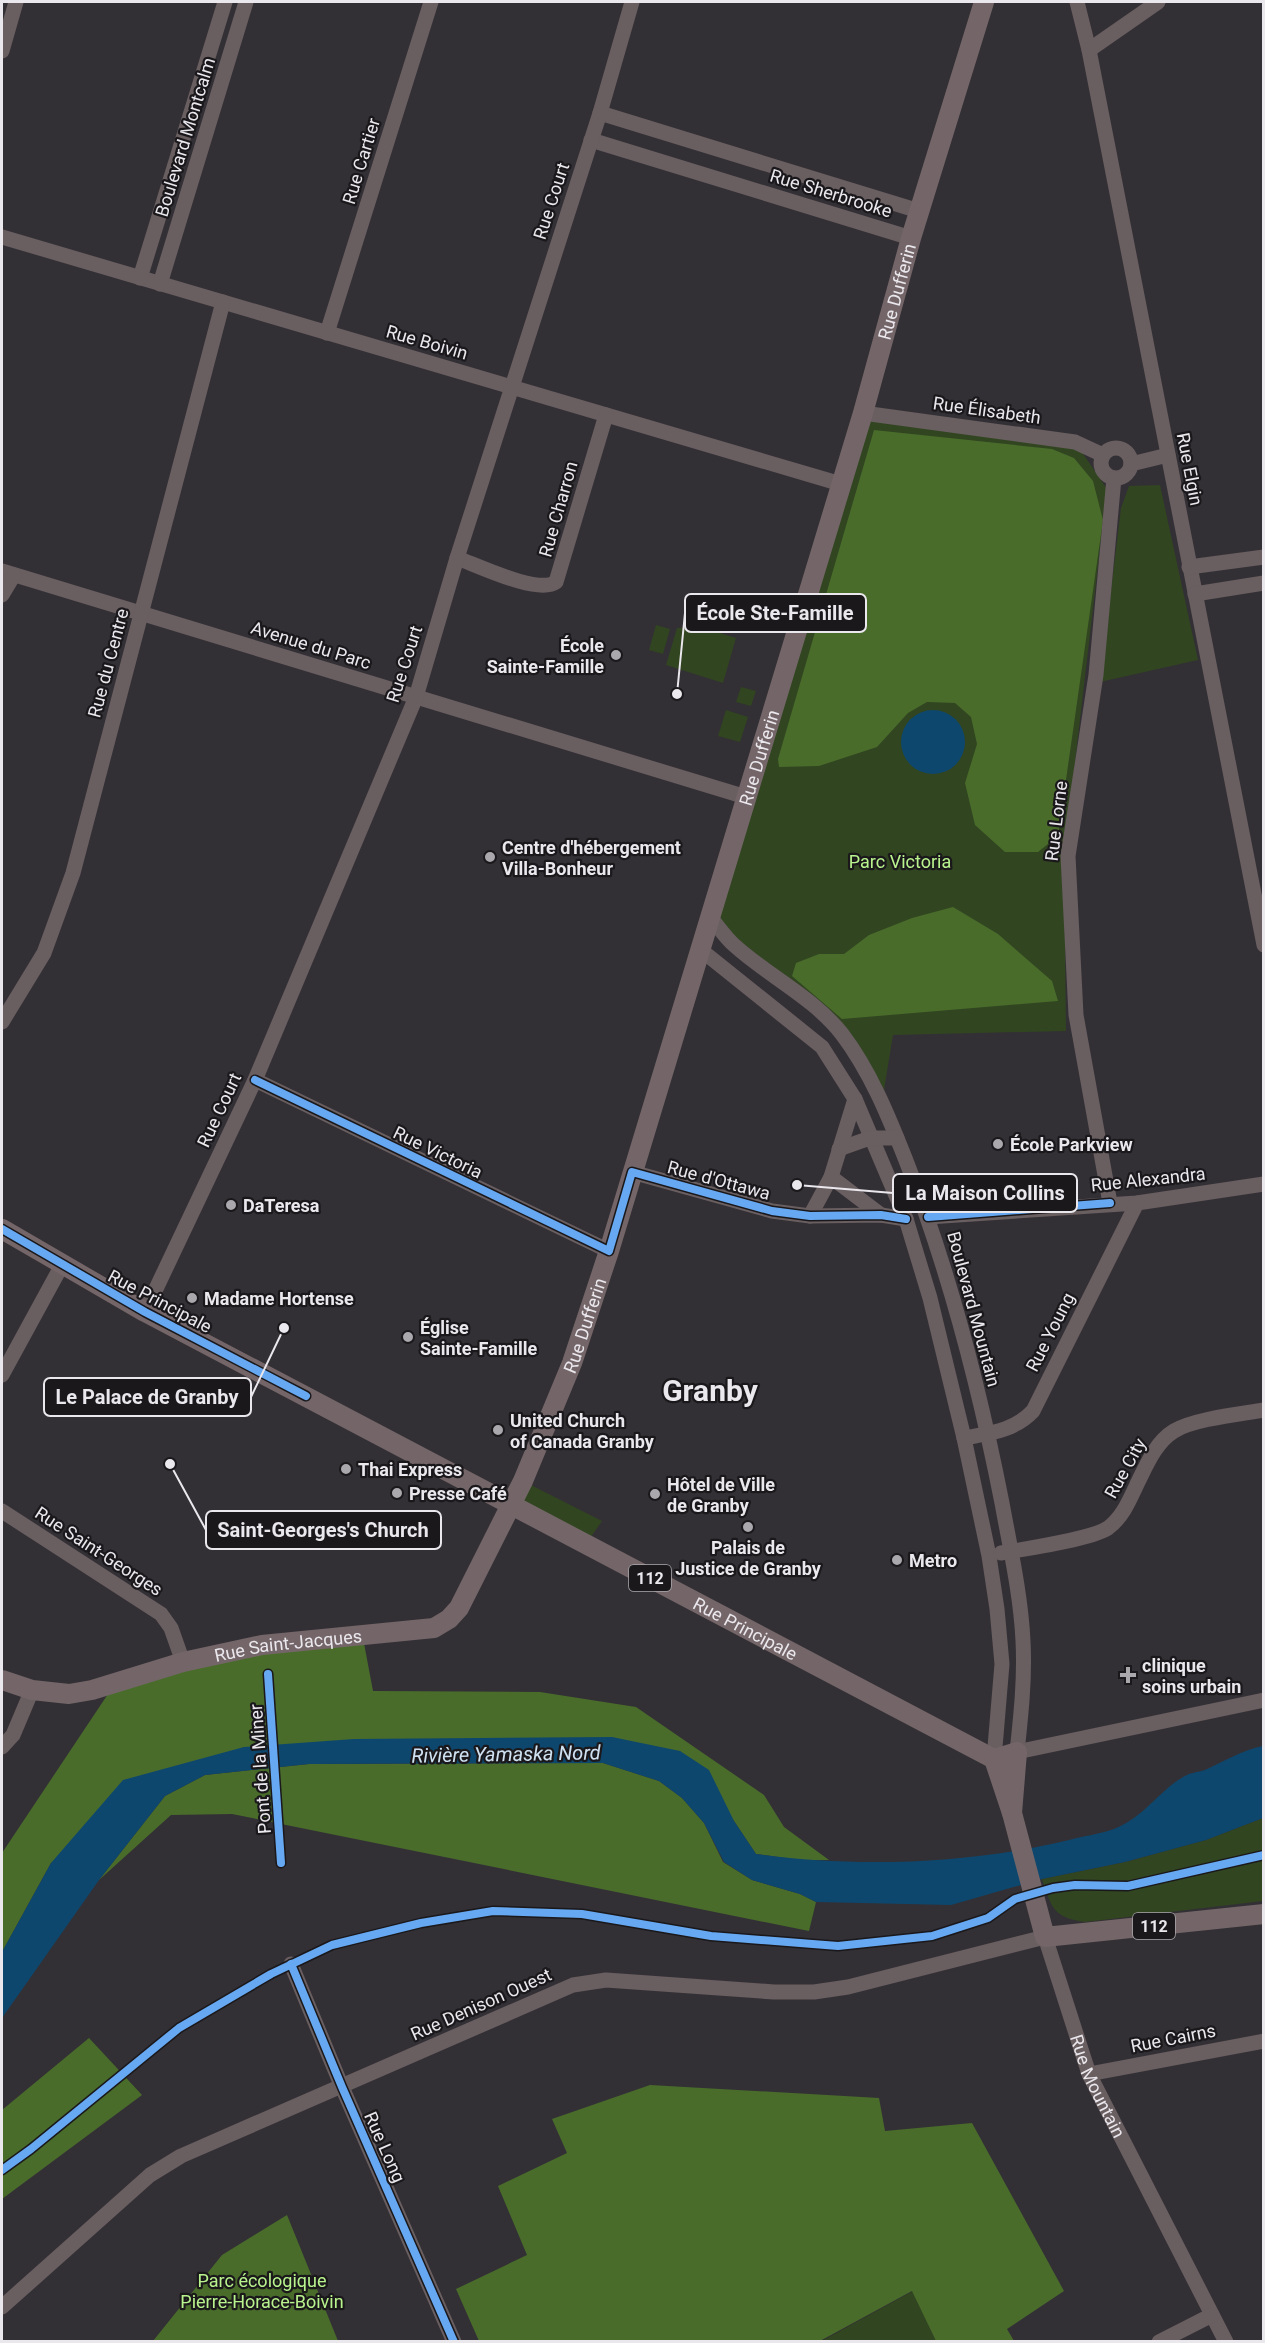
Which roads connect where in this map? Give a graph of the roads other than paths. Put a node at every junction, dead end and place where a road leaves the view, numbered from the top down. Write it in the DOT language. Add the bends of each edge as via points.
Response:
graph roads {
  1 [pos="16,2"];
  2 [pos="225,2"];
  3 [pos="246,2"];
  4 [pos="431,2"];
  5 [pos="632,2"];
  6 [pos="984,2"];
  7 [pos="1077,2"];
  8 [pos="1158,2"];
  9 [pos="1089,50"];
  10 [pos="2,51"];
  11 [pos="600,113"];
  12 [pos="591,140"];
  13 [pos="748,159"];
  14 [pos="740,185"];
  15 [pos="919,211"];
  16 [pos="2,237"];
  17 [pos="911,238"];
  18 [pos="140,278"];
  19 [pos="160,284"];
  20 [pos="223,302"];
  21 [pos="327,333"];
  22 [pos="513,387"];
  23 [pos="863,413"];
  24 [pos="606,415"];
  25 [pos="1103,455"];
  26 [pos="1168,455"];
  27 [pos="1131,464"];
  28 [pos="1114,478"];
  29 [pos="842,484"];
  30 [pos="1263,557"];
  31 [pos="457,558"];
  32 [pos="1190,567"];
  33 [pos="8,573"];
  34 [pos="1263,584"];
  35 [pos="1195,594"];
  36 [pos="2,595"];
  37 [pos="141,613"];
  38 [pos="416,697"];
  39 [pos="747,797"];
  40 [pos="710,917"];
  41 [pos="1263,945"];
  42 [pos="701,950"];
  43 [pos="2,1022"];
  44 [pos="255,1080"];
  45 [pos="855,1099"];
  46 [pos="870,1138"];
  47 [pos="897,1138"];
  48 [pos="839,1149"];
  49 [pos="632,1172"];
  50 [pos="831,1177"];
  51 [pos="1263,1184"];
  52 [pos="1110,1203"];
  53 [pos="1137,1203"];
  54 [pos="881,1215"];
  55 [pos="810,1216"];
  56 [pos="928,1217"];
  57 [pos="906,1220"];
  58 [pos="2,1229"];
  59 [pos="609,1251"];
  60 [pos="62,1264"];
  61 [pos="145,1312"];
  62 [pos="2,1375"];
  63 [pos="1263,1410"];
  64 [pos="988,1434"];
  65 [pos="964,1438"];
  66 [pos="511,1504"];
  67 [pos="2,1511"];
  68 [pos="1011,1551"];
  69 [pos="989,1556"];
  70 [pos="183,1662"];
  71 [pos="2,1680"];
  72 [pos="32,1690"];
  73 [pos="1263,1700"];
  74 [pos="2,1747"];
  75 [pos="1017,1752"];
  76 [pos="994,1760"];
  77 [pos="1012,1813"];
  78 [pos="1263,1914"];
  79 [pos="1045,1937"];
  80 [pos="291,1964"];
  81 [pos="1263,2041"];
  82 [pos="1089,2074"];
  83 [pos="342,2087"];
  84 [pos="2,2307"];
  85 [pos="1212,2315"];
  86 [pos="454,2342"];
  87 [pos="1159,2342"];
  88 [pos="1226,2342"];
  1 -- 10 [label="street"];
  2 -- 18 [label="street, Boulevard Montcalm"];
  3 -- 19 [label="street, Boulevard Montcalm"];
  4 -- 21 [label="street, Rue Cartier"];
  5 -- 11 [label="street, Rue Court"];
  6 -- 15 [label="main road, Rue Dufferin"];
  7 -- 9 [label="street, Rue Elgin"];
  8 -- 9 [label="street"];
  9 -- 26 [label="street, Rue Elgin"];
  11 -- 12 [label="street, Rue Court"];
  11 -- 13 [label="street, Rue Sherbrooke"];
  12 -- 14 [label="street, Rue Sherbrooke"];
  12 -- 22 [label="street, Rue Court"];
  13 -- 14 [label="street, Rue Sherbrooke"];
  13 -- 15 [label="street, Rue Sherbrooke"];
  14 -- 17 [label="street, Rue Sherbrooke"];
  15 -- 17 [label="main road, Rue Dufferin"];
  16 -- 18 [label="street, Rue Boivin"];
  17 -- 23 [label="main road, Rue Dufferin"];
  18 -- 19 [label="street, Rue Boivin"];
  19 -- 20 [label="street, Rue Boivin"];
  20 -- 21 [label="street, Rue Boivin"];
  20 -- 37 [label="street, Rue du Centre"];
  21 -- 22 [label="street, Rue Boivin"];
  22 -- 24 [label="street, Rue Boivin"];
  22 -- 31 [label="street, Rue Court"];
  23 -- 25 [label="street, Rue Élisabeth" via="1075,442"];
  23 -- 29 [label="main road, Rue Dufferin"];
  24 -- 29 [label="street, Rue Boivin"];
  24 -- 31 [label="street, Rue Charron" via="556,582 551,586 533,585"];
  25 -- 27 [label="street" via="1119,448 1128,454"];
  25 -- 28 [label="street" via="1104,472"];
  26 -- 27 [label="street"];
  26 -- 32 [label="street, Rue Elgin"];
  27 -- 28 [label="street" via="1125,475"];
  28 -- 52 [label="street, Rue Lorne" via="1096,675 1068,856 1076,1015"];
  29 -- 39 [label="main road, Rue Dufferin"];
  30 -- 32 [label="street"];
  31 -- 38 [label="street, Rue Court"];
  32 -- 35 [label="street, Rue Elgin"];
  33 -- 36 [label="street"];
  33 -- 37 [label="street, Avenue du Parc"];
  34 -- 35 [label="street"];
  35 -- 41 [label="street, Rue Elgin"];
  37 -- 38 [label="street, Avenue du Parc"];
  37 -- 43 [label="street, Rue du Centre" via="70,882 44,953"];
  38 -- 39 [label="street, Avenue du Parc"];
  38 -- 44 [label="street, Rue Court"];
  39 -- 40 [label="main road, Rue Dufferin"];
  40 -- 42 [label="main road, Rue Dufferin"];
  40 -- 47 [label="street, Boulevard Mountain" via="733,945 796,992 841,1033 864,1068"];
  42 -- 45 [label="street" via="822,1047"];
  42 -- 49 [label="main road, Rue Dufferin"];
  44 -- 59 [label="street, Rue Victoria"];
  44 -- 61 [label="street, Rue Court"];
  45 -- 46 [label="street"];
  45 -- 48 [label="street"];
  46 -- 47 [label="street"];
  46 -- 48 [label="street"];
  46 -- 57 [label="street"];
  47 -- 56 [label="street, Boulevard Mountain"];
  48 -- 50 [label="street"];
  49 -- 55 [label="street, Rue d'Ottawa" via="772,1211"];
  49 -- 59 [label="main road, Rue Dufferin"];
  50 -- 54 [label="street"];
  50 -- 55 [label="street"];
  51 -- 53 [label="street, Rue Alexandra"];
  52 -- 53 [label="street, Rue Alexandra"];
  52 -- 56 [label="street, Rue Alexandra"];
  53 -- 64 [label="street, Rue Young" via="1033,1411 1008,1429"];
  54 -- 55 [label="street, Rue d'Ottawa"];
  54 -- 57 [label="street, Rue d'Ottawa"];
  56 -- 64 [label="street, Boulevard Mountain"];
  57 -- 65 [label="street" via="930,1298"];
  58 -- 60 [label="main road, Rue Principale / 112"];
  59 -- 66 [label="main road, Rue Dufferin" via="572,1363"];
  60 -- 61 [label="main road, Rue Principale / 112"];
  60 -- 62 [label="street"];
  61 -- 66 [label="main road, Rue Principale / 112"];
  63 -- 68 [label="street, Rue City" via="1175,1430 1151,1457 1120,1517 1107,1529"];
  64 -- 65 [label="street, Rue Young"];
  64 -- 68 [label="street, Boulevard Mountain"];
  65 -- 69 [label="street"];
  66 -- 70 [label="main road, Rue Saint-Jacques" via="459,1608 434,1628 262,1645"];
  66 -- 76 [label="main road, Rue Principale / 112"];
  67 -- 70 [label="street, Rue Saint-Georges" via="161,1614 171,1628"];
  68 -- 69 [label="street, Rue City"];
  68 -- 75 [label="street, Boulevard Mountain" via="1023,1638"];
  69 -- 76 [label="street" via="1002,1664"];
  70 -- 72 [label="main road, Rue Saint-Jacques" via="69,1694"];
  71 -- 72 [label="main road, Rue Saint-Jacques"];
  72 -- 74 [label="street" via="13,1735"];
  73 -- 75 [label="street"];
  75 -- 76 [label="main road"];
  75 -- 77 [label="main road, Rue Mountain"];
  76 -- 77 [label="main road, Rue Mountain"];
  77 -- 79 [label="main road, Rue Mountain"];
  78 -- 79 [label="main road, 112"];
  79 -- 82 [label="street, Rue Mountain"];
  79 -- 83 [label="street, Rue Denison Ouest" via="848,1987 814,1992 606,1980 573,1985"];
  80 -- 83 [label="street, Rue Long"];
  81 -- 82 [label="street, Rue Cairns"];
  82 -- 85 [label="street, Rue Mountain"];
  83 -- 84 [label="street, Rue Denison Ouest" via="181,2156 150,2175"];
  83 -- 86 [label="street, Rue Long"];
  85 -- 87 [label="street"];
  85 -- 88 [label="street, Rue Mountain"];
}
